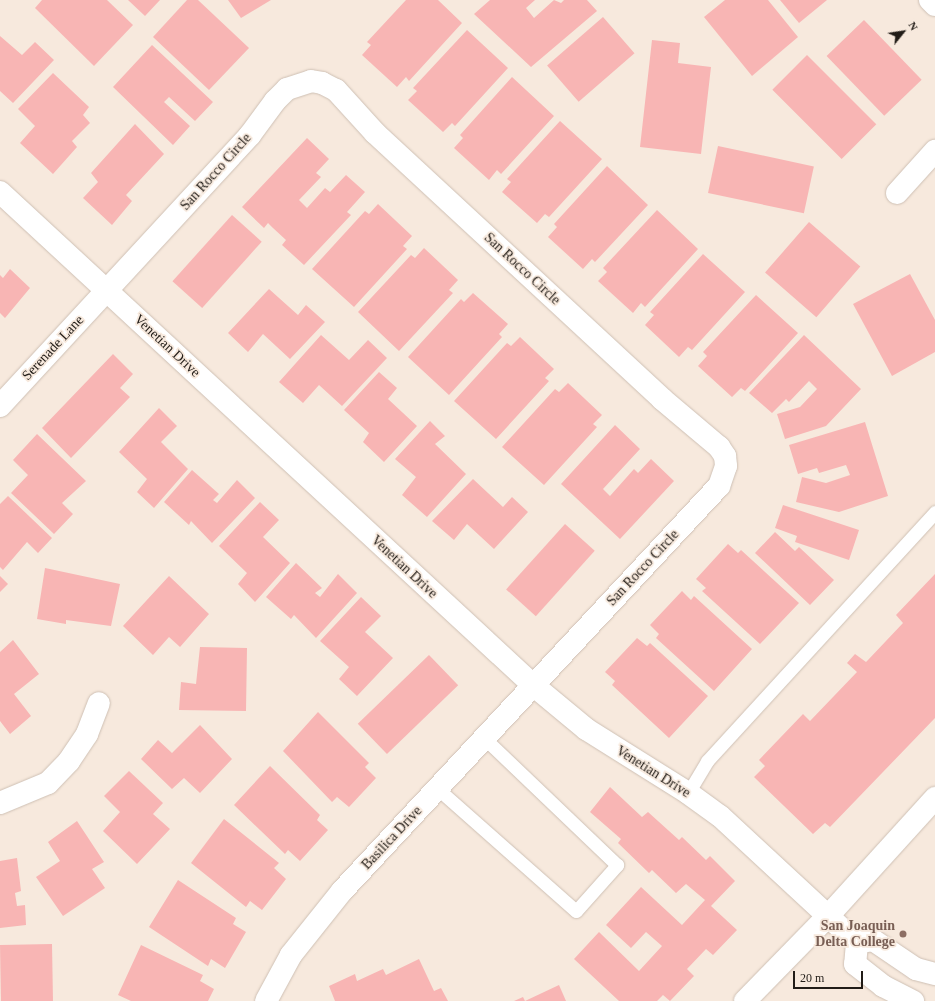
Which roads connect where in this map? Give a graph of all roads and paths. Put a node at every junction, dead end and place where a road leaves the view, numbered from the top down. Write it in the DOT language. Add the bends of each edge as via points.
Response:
graph roads {
  1 [pos="930,0"];
  2 [pos="935,5"];
  3 [pos="935,151"];
  4 [pos="0,192"];
  5 [pos="897,193"];
  6 [pos="107,290"];
  7 [pos="0,406"];
  8 [pos="935,512"];
  9 [pos="533,686"];
  10 [pos="99,703"];
  11 [pos="484,738"];
  12 [pos="438,789"];
  13 [pos="688,792"];
  14 [pos="935,798"];
  15 [pos="0,803"];
  16 [pos="829,915"];
  17 [pos="857,943"];
  18 [pos="935,974"];
  19 [pos="266,1001"];
  20 [pos="745,1001"];
  21 [pos="913,1001"];
  1 -- 2 [label="street"];
  3 -- 5 [label="street"];
  4 -- 6 [label="street, Venetian Drive"];
  6 -- 7 [label="street, Serenade Lane"];
  6 -- 9 [label="street, Venetian Drive"];
  6 -- 9 [label="street, San Rocco Circle" via="250,136 287,89 311,81 336,90 375,133 662,399 719,447 725,456 726,466 719,486"];
  8 -- 13 [label="lane" via="707,761"];
  9 -- 11 [label="street, Basilica Drive"];
  9 -- 13 [label="street, Venetian Drive" via="586,729"];
  10 -- 15 [label="street" via="87,734 69,760 48,783"];
  11 -- 12 [label="street, Basilica Drive"];
  11 -- 12 [label="lane" via="617,865 576,911"];
  12 -- 19 [label="street, Basilica Drive" via="342,891 291,955"];
  13 -- 16 [label="street, Venetian Drive" via="720,816"];
  14 -- 16 [label="street"];
  16 -- 17 [label="street, Venetian Drive"];
  16 -- 20 [label="street"];
  17 -- 18 [label="street" via="872,940 916,969"];
  17 -- 21 [label="street" via="855,964 883,986"];
}
